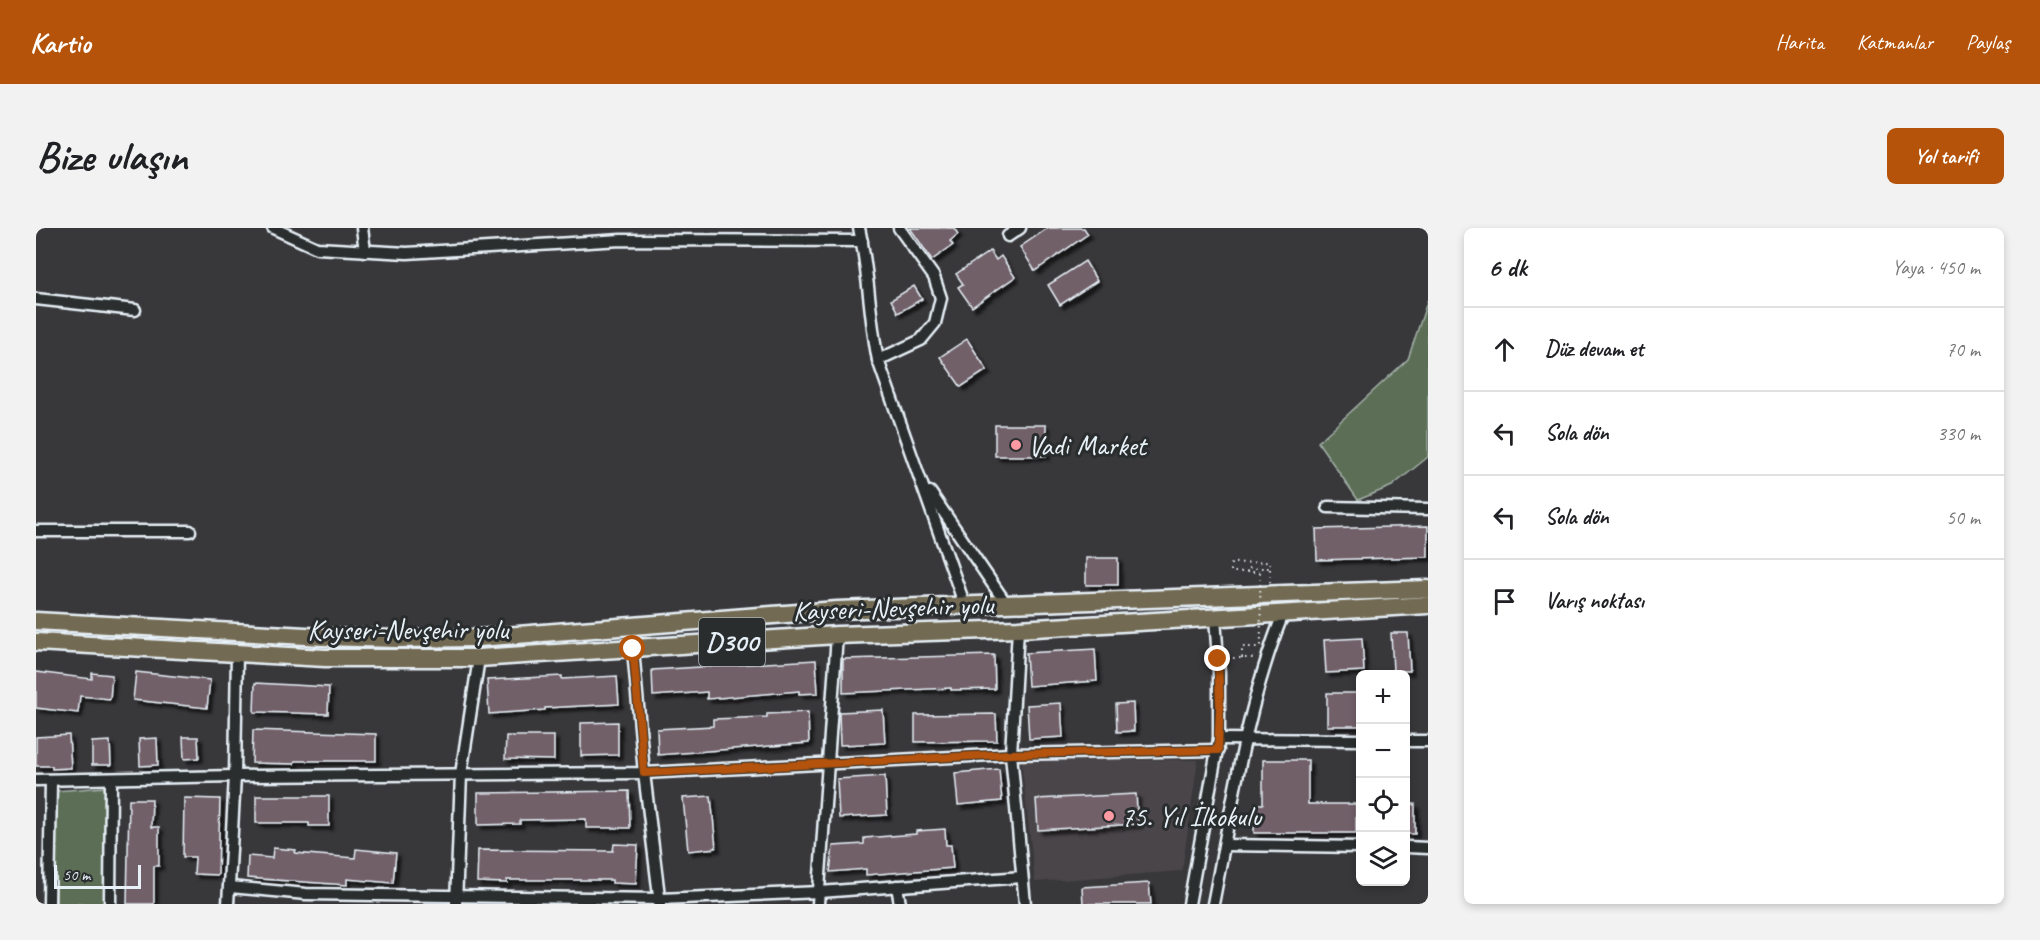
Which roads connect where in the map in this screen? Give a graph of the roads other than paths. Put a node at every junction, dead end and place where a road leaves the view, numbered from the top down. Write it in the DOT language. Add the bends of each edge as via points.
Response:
graph roads {
  1 [pos="273,228"];
  2 [pos="362,228"];
  3 [pos="859,228"];
  4 [pos="899,228"];
  5 [pos="1020,228"];
  6 [pos="1008,236"];
  7 [pos="862,241"];
  8 [pos="365,250"];
  9 [pos="36,299"];
  10 [pos="135,310"];
  11 [pos="878,360"];
  12 [pos="922,479"];
  13 [pos="1328,507"];
  14 [pos="1428,509"];
  15 [pos="36,531"];
  16 [pos="190,531"];
  17 [pos="1428,589"];
  18 [pos="1007,605"];
  19 [pos="1428,605"];
  20 [pos="965,606"];
  21 [pos="1283,614"];
  22 [pos="1215,618"];
  23 [pos="36,621"];
  24 [pos="1018,629"];
  25 [pos="837,635"];
  26 [pos="36,642"];
  27 [pos="633,649"];
  28 [pos="237,652"];
  29 [pos="479,658"];
  30 [pos="1246,739"];
  31 [pos="1356,740"];
  32 [pos="1410,741"];
  33 [pos="1428,741"];
  34 [pos="1219,744"];
  35 [pos="1011,754"];
  36 [pos="828,763"];
  37 [pos="644,773"];
  38 [pos="461,774"];
  39 [pos="235,776"];
  40 [pos="36,780"];
  41 [pos="111,780"];
  42 [pos="51,781"];
  43 [pos="1428,836"];
  44 [pos="1225,845"];
  45 [pos="1356,847"];
  46 [pos="1410,847"];
  47 [pos="1428,848"];
  48 [pos="1428,852"];
  49 [pos="1022,877"];
  50 [pos="897,886"];
  51 [pos="230,887"];
  52 [pos="820,892"];
  53 [pos="306,899"];
  54 [pos="456,900"];
  55 [pos="576,901"];
  56 [pos="660,902"];
  57 [pos="50,904"];
  58 [pos="110,904"];
  59 [pos="228,904"];
  60 [pos="818,904"];
  61 [pos="900,904"];
  62 [pos="1025,904"];
  63 [pos="1189,904"];
  64 [pos="1213,904"];
  1 -- 8 [label="street" via="317,248"];
  2 -- 8 [label="street"];
  3 -- 7 [label="street"];
  4 -- 11 [label="street" via="934,277 941,298 935,323 921,340"];
  5 -- 6 [label="street"];
  7 -- 8 [label="street" via="621,240 407,253"];
  7 -- 11 [label="street"];
  9 -- 10 [label="street"];
  11 -- 12 [label="street"];
  12 -- 18 [label="street"];
  12 -- 20 [label="street"];
  13 -- 14 [label="street"];
  15 -- 16 [label="street"];
  17 -- 18 [label="highway, Kayseri-Nevşehir yolu / D300"];
  18 -- 20 [label="highway, Kayseri-Nevşehir yolu / D300"];
  19 -- 21 [label="highway, Kayseri-Nevşehir yolu / D300"];
  20 -- 23 [label="highway, Kayseri-Nevşehir yolu / D300" via="837,610 431,639"];
  21 -- 22 [label="highway, Kayseri-Nevşehir yolu / D300"];
  21 -- 30 [label="street"];
  22 -- 24 [label="highway, Kayseri-Nevşehir yolu / D300"];
  22 -- 34 [label="street"];
  24 -- 25 [label="highway, Kayseri-Nevşehir yolu / D300"];
  24 -- 35 [label="street"];
  25 -- 27 [label="highway, Kayseri-Nevşehir yolu / D300"];
  25 -- 36 [label="street"];
  26 -- 28 [label="highway, Kayseri-Nevşehir yolu / D300"];
  27 -- 29 [label="highway, Kayseri-Nevşehir yolu / D300"];
  27 -- 37 [label="street"];
  28 -- 29 [label="highway, Kayseri-Nevşehir yolu / D300" via="325,658"];
  28 -- 39 [label="street"];
  29 -- 38 [label="street"];
  30 -- 31 [label="street"];
  30 -- 34 [label="street"];
  30 -- 44 [label="street"];
  32 -- 33 [label="street"];
  34 -- 35 [label="street"];
  34 -- 63 [label="street"];
  35 -- 36 [label="street"];
  35 -- 49 [label="street"];
  36 -- 37 [label="street"];
  36 -- 52 [label="street"];
  37 -- 38 [label="street"];
  37 -- 56 [label="street"];
  38 -- 39 [label="street"];
  38 -- 54 [label="street"];
  39 -- 41 [label="street"];
  39 -- 51 [label="street"];
  40 -- 42 [label="street"];
  41 -- 42 [label="street"];
  41 -- 58 [label="street"];
  42 -- 57 [label="street"];
  43 -- 47 [label="street"];
  44 -- 45 [label="street"];
  44 -- 64 [label="street"];
  46 -- 47 [label="street"];
  47 -- 48 [label="street"];
  49 -- 50 [label="street"];
  49 -- 62 [label="street"];
  50 -- 52 [label="street"];
  50 -- 61 [label="street"];
  51 -- 53 [label="street"];
  51 -- 59 [label="street"];
  52 -- 56 [label="street"];
  52 -- 60 [label="street"];
  53 -- 54 [label="street"];
  54 -- 55 [label="street"];
  55 -- 56 [label="street"];
}
